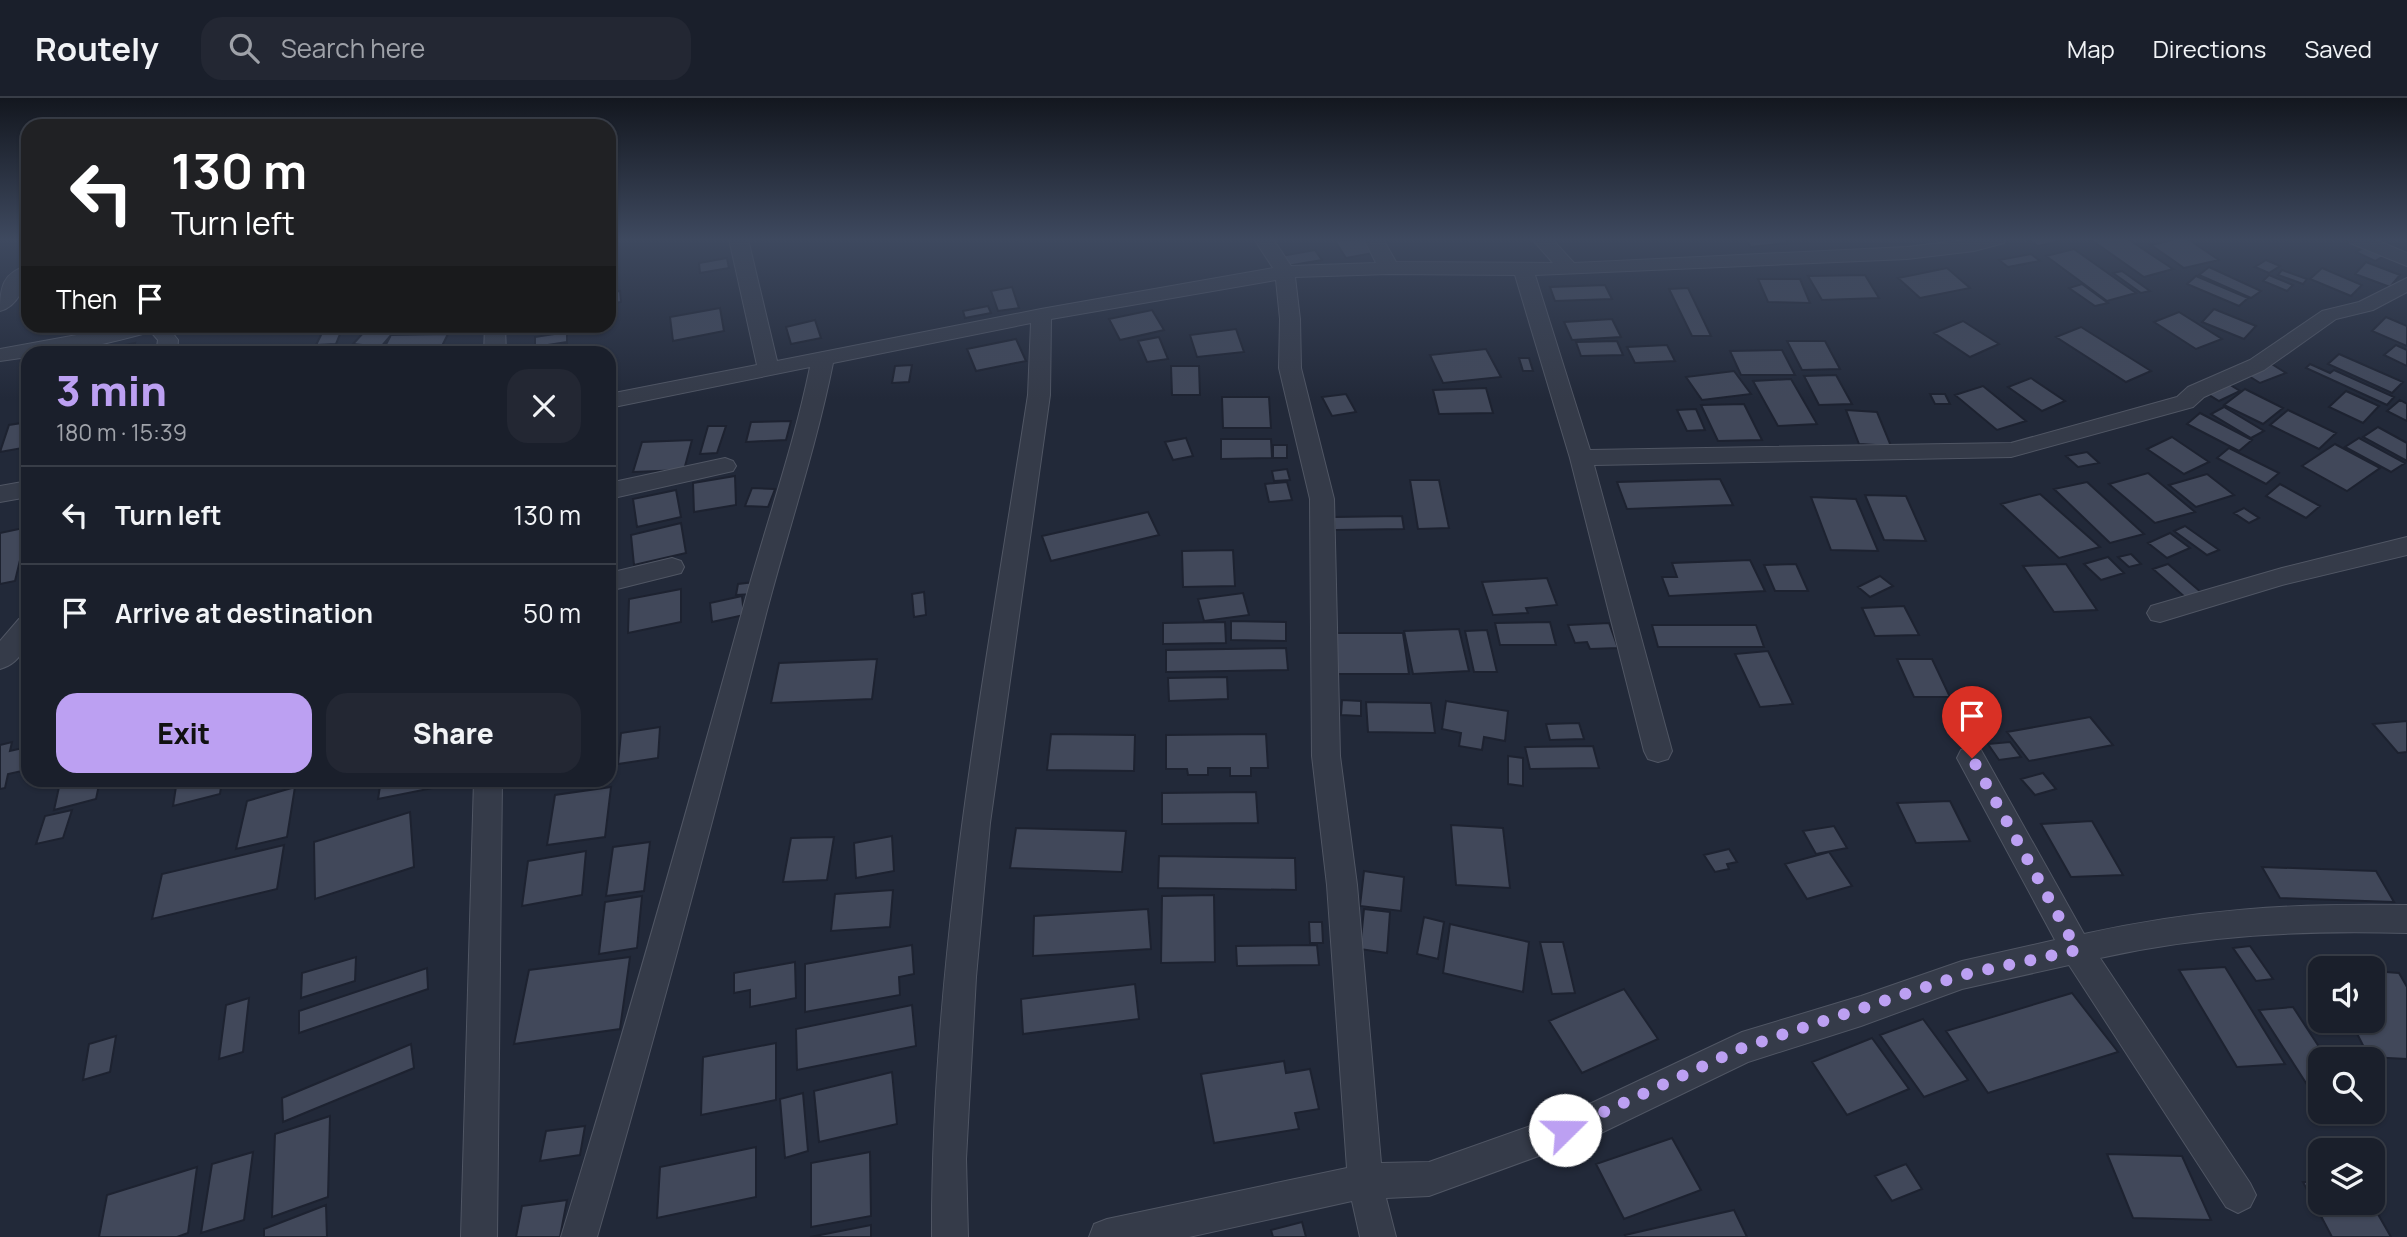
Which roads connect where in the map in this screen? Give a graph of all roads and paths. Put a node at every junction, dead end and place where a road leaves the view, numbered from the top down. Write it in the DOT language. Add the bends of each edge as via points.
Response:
graph roads {
  1 [pos="750,292"];
  2 [pos="1171,292"];
  3 [pos="1287,292"];
  4 [pos="1530,292"];
  5 [pos="2392,292"];
  6 [pos="1041,315"];
  7 [pos="122,333"];
  8 [pos="54,346"];
  9 [pos="21,351"];
  10 [pos="0,355"];
  11 [pos="822,358"];
  12 [pos="768,368"];
  13 [pos="616,400"];
  14 [pos="1581,458"];
  15 [pos="725,466"];
  16 [pos="616,489"];
  17 [pos="21,490"];
  18 [pos="0,494"];
  19 [pos="2407,546"];
  20 [pos="671,567"];
  21 [pos="616,580"];
  22 [pos="2160,613"];
  23 [pos="21,634"];
  24 [pos="0,659"];
  25 [pos="1658,751"];
  26 [pos="1972,758"];
  27 [pos="488,787"];
  28 [pos="2407,919"];
  29 [pos="2077,950"];
  30 [pos="1365,1181"];
  31 [pos="2238,1195"];
  32 [pos="480,1237"];
  33 [pos="579,1237"];
  34 [pos="950,1237"];
  35 [pos="1107,1237"];
  36 [pos="1378,1237"];
  1 -- 12 [label="street"];
  2 -- 6 [label="street"];
  3 -- 30 [label="street" via="1290,368 1322,499 1326,756 1342,885"];
  4 -- 14 [label="street"];
  5 -- 14 [label="street" via="2367,306 2329,315 2258,365 2185,401 2011,450"];
  6 -- 11 [label="street"];
  6 -- 34 [label="street" via="1039,394 976,824 960,977 949,1159"];
  7 -- 8 [label="street"];
  9 -- 10 [label="street"];
  11 -- 12 [label="street"];
  11 -- 33 [label="street" via="817,393 651,995"];
  12 -- 13 [label="street"];
  14 -- 25 [label="street"];
  15 -- 16 [label="street"];
  17 -- 18 [label="street"];
  19 -- 22 [label="street" via="2241,587"];
  20 -- 21 [label="street"];
  23 -- 24 [label="street"];
  26 -- 29 [label="street"];
  27 -- 32 [label="street"];
  28 -- 29 [label="street" via="2325,916 2232,922"];
  29 -- 30 [label="street" via="1962,975 1742,1048 1587,1122 1429,1179"];
  29 -- 31 [label="street"];
  30 -- 35 [label="street"];
  30 -- 36 [label="street"];
}
